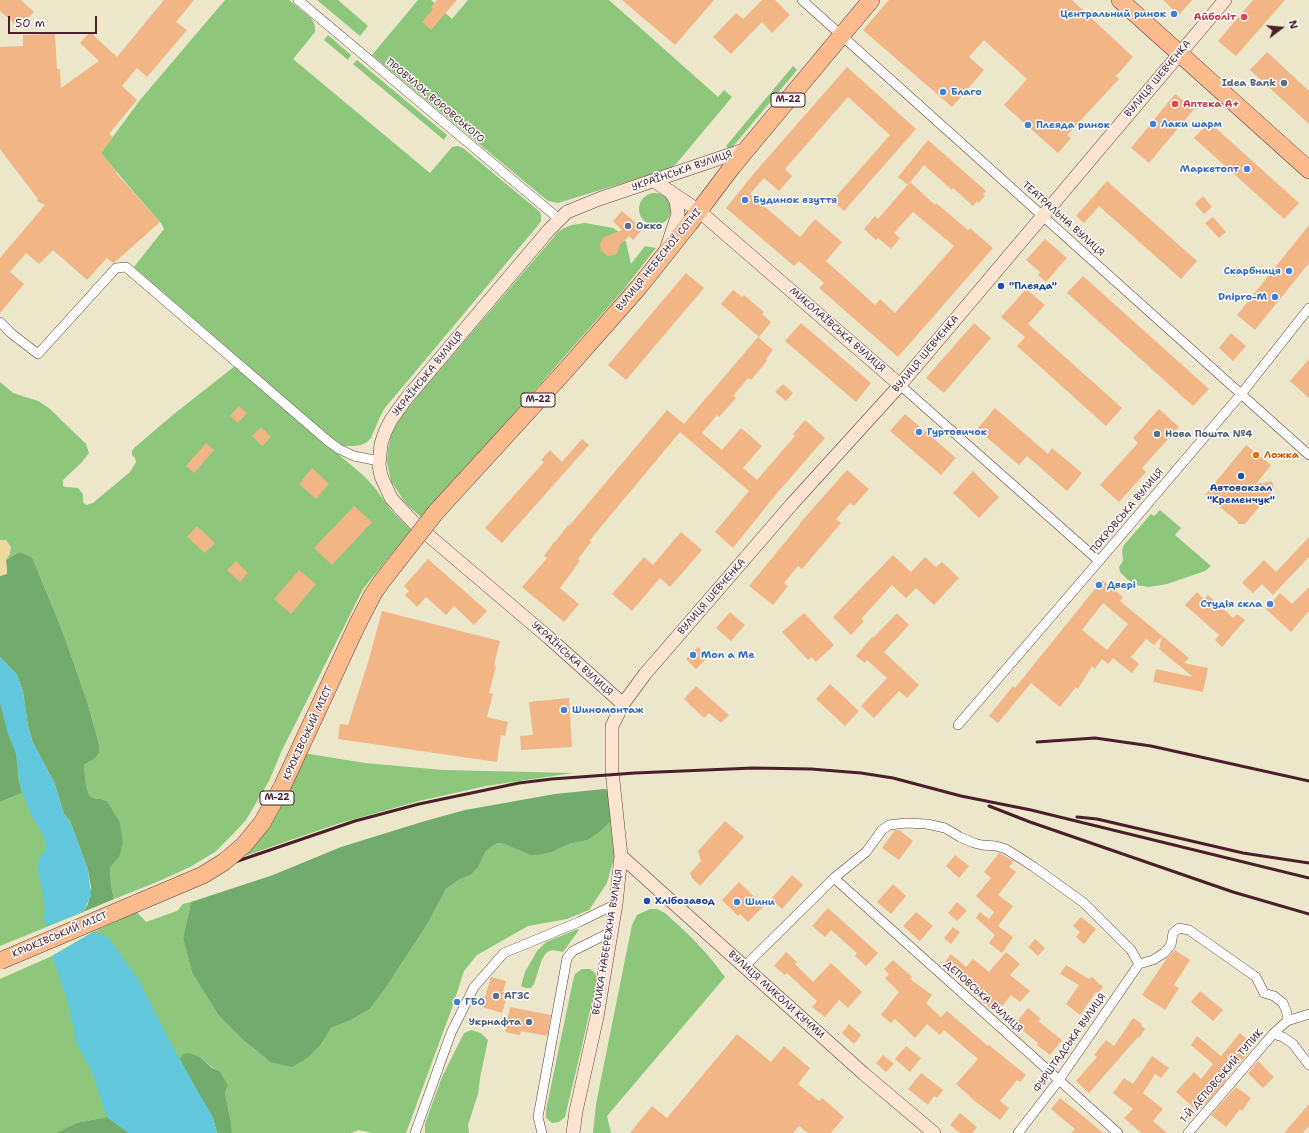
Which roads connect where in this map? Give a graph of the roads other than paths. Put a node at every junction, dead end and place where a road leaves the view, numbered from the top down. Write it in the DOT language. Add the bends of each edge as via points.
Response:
graph roads {
  1 [pos="298,0"];
  2 [pos="802,0"];
  3 [pos="871,0"];
  4 [pos="1120,0"];
  5 [pos="1225,0"];
  6 [pos="842,36"];
  7 [pos="1180,54"];
  8 [pos="747,149"];
  9 [pos="1309,170"];
  10 [pos="654,181"];
  11 [pos="670,191"];
  12 [pos="699,210"];
  13 [pos="1042,216"];
  14 [pos="559,219"];
  15 [pos="663,256"];
  16 [pos="1309,308"];
  17 [pos="0,322"];
  18 [pos="900,385"];
  19 [pos="1242,393"];
  20 [pos="1309,455"];
  21 [pos="379,461"];
  22 [pos="436,512"];
  23 [pos="1099,561"];
  24 [pos="623,704"];
  25 [pos="958,725"];
  26 [pos="621,856"];
  27 [pos="834,878"];
  28 [pos="616,904"];
  29 [pos="612,932"];
  30 [pos="0,960"];
  31 [pos="1139,964"];
  32 [pos="744,967"];
  33 [pos="1309,1014"];
  34 [pos="1287,1021"];
  35 [pos="1273,1034"];
  36 [pos="1309,1065"];
  37 [pos="1059,1080"];
  38 [pos="415,1133"];
  39 [pos="542,1133"];
  40 [pos="573,1133"];
  41 [pos="934,1133"];
  42 [pos="1018,1133"];
  43 [pos="1118,1133"];
  44 [pos="1188,1133"];
  1 -- 14 [label="street, ПРОВУЛОК ВОРОВСЬКОГО"];
  2 -- 6 [label="street, ТЕАТРАЛЬНА ВУЛИЦЯ"];
  3 -- 6 [label="highway, ВУЛИЦЯ НЕБЕСНОЇ СОТНІ / М-22"];
  4 -- 7 [label="highway"];
  5 -- 7 [label="street, ВУЛИЦЯ ШЕВЧЕНКА"];
  6 -- 8 [label="highway, ВУЛИЦЯ НЕБЕСНОЇ СОТНІ / М-22"];
  6 -- 13 [label="street, ТЕАТРАЛЬНА ВУЛИЦЯ"];
  7 -- 9 [label="highway"];
  7 -- 13 [label="street, ВУЛИЦЯ ШЕВЧЕНКА"];
  8 -- 10 [label="street, УКРАЇНСЬКА ВУЛИЦЯ"];
  8 -- 12 [label="highway, ВУЛИЦЯ НЕБЕСНОЇ СОТНІ / М-22"];
  10 -- 11 [label="street, МИКОЛАЇВСЬКА ВУЛИЦЯ"];
  10 -- 14 [label="street, УКРАЇНСЬКА ВУЛИЦЯ" via="574,209"];
  11 -- 12 [label="street, МИКОЛАЇВСЬКА ВУЛИЦЯ"];
  11 -- 15 [label="street" via="676,201 678,214"];
  12 -- 15 [label="highway, ВУЛИЦЯ НЕБЕСНОЇ СОТНІ / М-22"];
  12 -- 18 [label="street, МИКОЛАЇВСЬКА ВУЛИЦЯ"];
  13 -- 18 [label="street, ВУЛИЦЯ ШЕВЧЕНКА"];
  13 -- 19 [label="street, ТЕАТРАЛЬНА ВУЛИЦЯ"];
  14 -- 21 [label="street, УКРАЇНСЬКА ВУЛИЦЯ" via="406,399 385,432"];
  15 -- 22 [label="highway, ВУЛИЦЯ НЕБЕСНОЇ СОТНІ / М-22" via="565,371"];
  16 -- 19 [label="street, ПОКРОВСЬКА ВУЛИЦЯ"];
  17 -- 21 [label="street" via="38,354 116,268 126,267 328,441 354,456"];
  18 -- 23 [label="street, МИКОЛАЇВСЬКА ВУЛИЦЯ"];
  18 -- 24 [label="street, ВУЛИЦЯ ШЕВЧЕНКА" via="786,510 645,674"];
  19 -- 20 [label="street, ТЕАТРАЛЬНА ВУЛИЦЯ"];
  19 -- 23 [label="street, ПОКРОВСЬКА ВУЛИЦЯ"];
  21 -- 24 [label="street, УКРАЇНСЬКА ВУЛИЦЯ" via="381,476 391,498 415,524"];
  22 -- 30 [label="highway, КРЮКІВСЬКИЙ МІСТ / М-22, bridge" via="373,594 282,787 262,823 244,845 203,875"];
  23 -- 25 [label="street, ПОКРОВСЬКА ВУЛИЦЯ"];
  24 -- 26 [label="street, ВЕЛИКА НАБЕРЕЖНА ВУЛИЦЯ" via="612,726 612,771"];
  26 -- 28 [label="street, ВЕЛИКА НАБЕРЕЖНА ВУЛИЦЯ"];
  26 -- 32 [label="street, ВУЛИЦЯ МИКОЛИ КУЧМИ"];
  27 -- 31 [label="street" via="866,852 882,830 889,825 927,824 944,828 974,843 1006,849 1034,868 1084,903 1131,950"];
  27 -- 32 [label="street"];
  27 -- 37 [label="street, ДЕПОВСЬКА ВУЛИЦЯ"];
  28 -- 29 [label="street, ВЕЛИКА НАБЕРЕЖНА ВУЛИЦЯ"];
  28 -- 38 [label="street" via="504,953 474,987 451,1033"];
  29 -- 39 [label="street" via="573,951 567,958 538,1117"];
  29 -- 40 [label="street, ВЕЛИКА НАБЕРЕЖНА ВУЛИЦЯ"];
  31 -- 34 [label="street" via="1164,953 1171,945 1173,933 1179,928 1189,930 1256,977 1264,993 1274,996 1283,1003"];
  31 -- 37 [label="street, ФУРШТАДСЬКА ВУЛИЦЯ"];
  32 -- 41 [label="street, ВУЛИЦЯ МИКОЛИ КУЧМИ"];
  33 -- 34 [label="street"];
  34 -- 35 [label="street, 1-Й ДЕПОВСЬКИЙ ТУПИК"];
  35 -- 36 [label="street" via="1293,1044"];
  35 -- 44 [label="street, 1-Й ДЕПОВСЬКИЙ ТУПИК"];
  37 -- 42 [label="street, ФУРШТАДСЬКА ВУЛИЦЯ"];
  37 -- 43 [label="street, ДЕПОВСЬКА ВУЛИЦЯ"];
}
